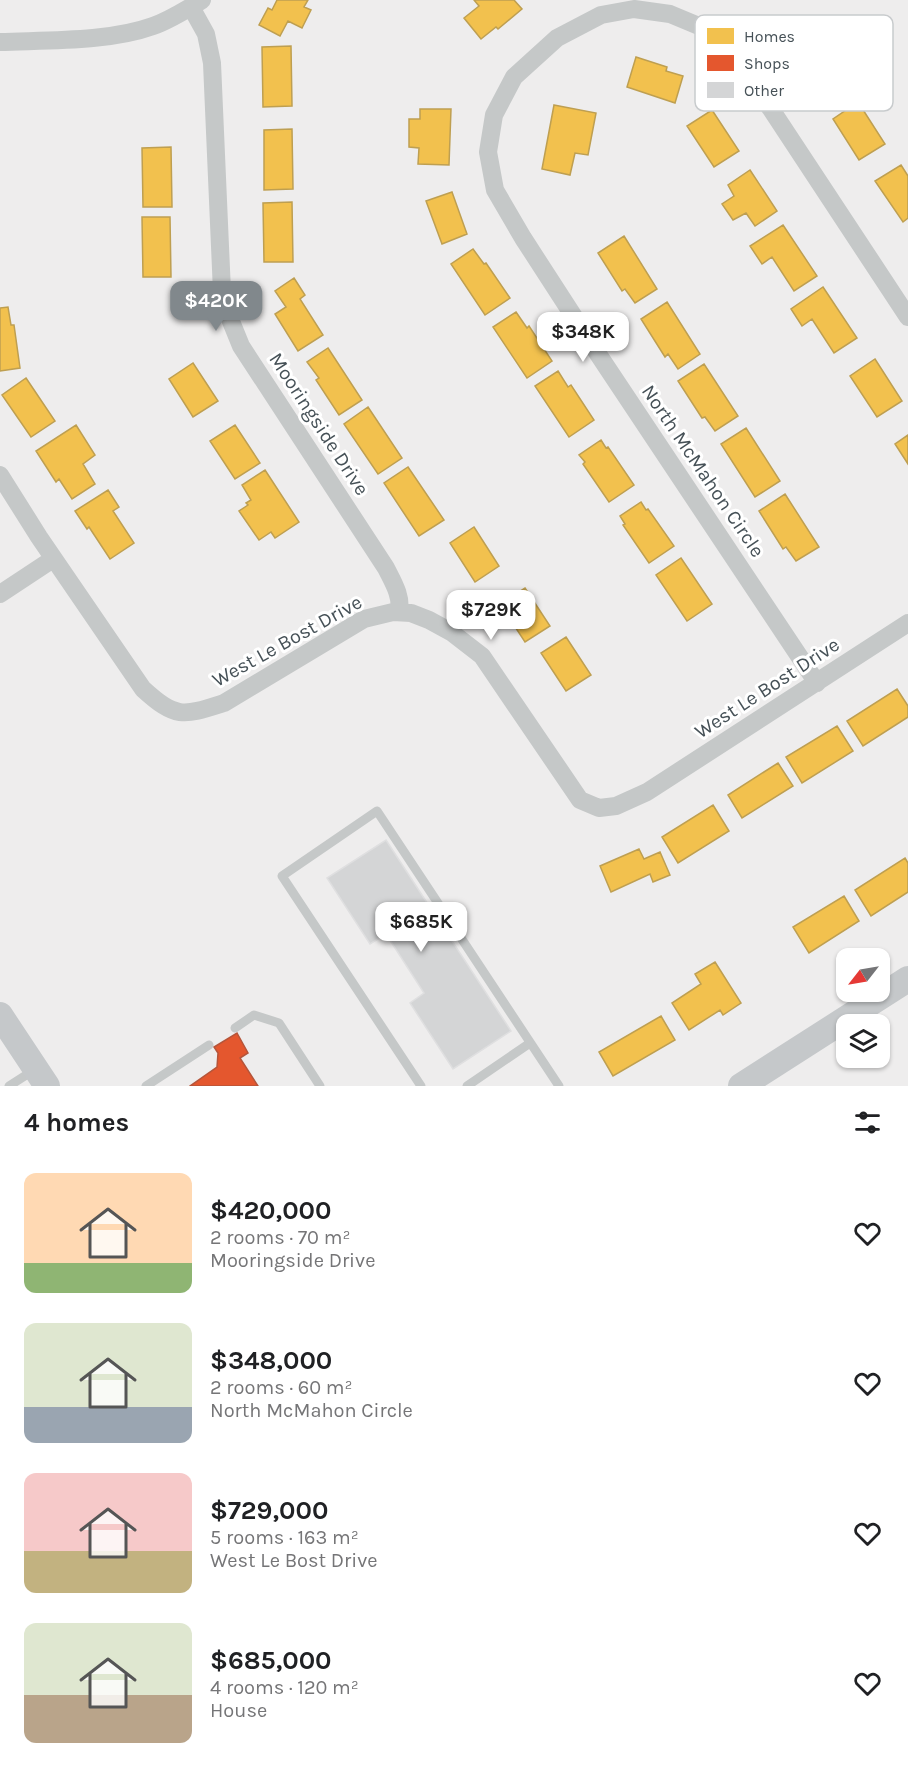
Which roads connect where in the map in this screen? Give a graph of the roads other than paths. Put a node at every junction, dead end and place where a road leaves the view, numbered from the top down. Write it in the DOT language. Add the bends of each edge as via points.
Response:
graph roads {
  1 [pos="196,3"];
  2 [pos="695,24"];
  3 [pos="0,42"];
  4 [pos="772,111"];
  5 [pos="908,317"];
  6 [pos="0,475"];
  7 [pos="53,559"];
  8 [pos="0,594"];
  9 [pos="399,612"];
  10 [pos="908,623"];
  11 [pos="817,682"];
  12 [pos="908,980"];
  13 [pos="0,1015"];
  14 [pos="235,1028"];
  15 [pos="530,1043"];
  16 [pos="209,1045"];
  17 [pos="41,1077"];
  18 [pos="150,1085"];
  19 [pos="9,1086"];
  20 [pos="320,1086"];
  21 [pos="421,1086"];
  22 [pos="467,1086"];
  23 [pos="559,1086"];
  24 [pos="741,1086"];
  1 -- 3 [label="street" via="169,20 134,32"];
  1 -- 9 [label="street, Mooringside Drive" via="212,63 222,292 228,314 241,346 386,568 398,592"];
  2 -- 11 [label="street, North McMahon Circle" via="670,14 634,9 601,15 557,38 514,76 494,115 488,152 495,190 600,357"];
  4 -- 5 [label="street, North McMahon Circle"];
  6 -- 7 [label="street, West Le Bost Drive"];
  7 -- 8 [label="street"];
  7 -- 9 [label="street, West Le Bost Drive" via="143,689 162,706 181,713 224,703 364,619"];
  9 -- 11 [label="street, West Le Bost Drive" via="411,612 429,620 482,656 580,800 599,808 616,806 647,792"];
  10 -- 11 [label="street, West Le Bost Drive"];
  12 -- 24 [label="street"];
  13 -- 17 [label="street"];
  14 -- 20 [label="lane" via="254,1016 279,1023"];
  15 -- 21 [label="lane" via="377,811 282,876"];
  15 -- 22 [label="lane"];
  15 -- 23 [label="lane"];
  16 -- 18 [label="lane"];
  17 -- 19 [label="lane"];
}
